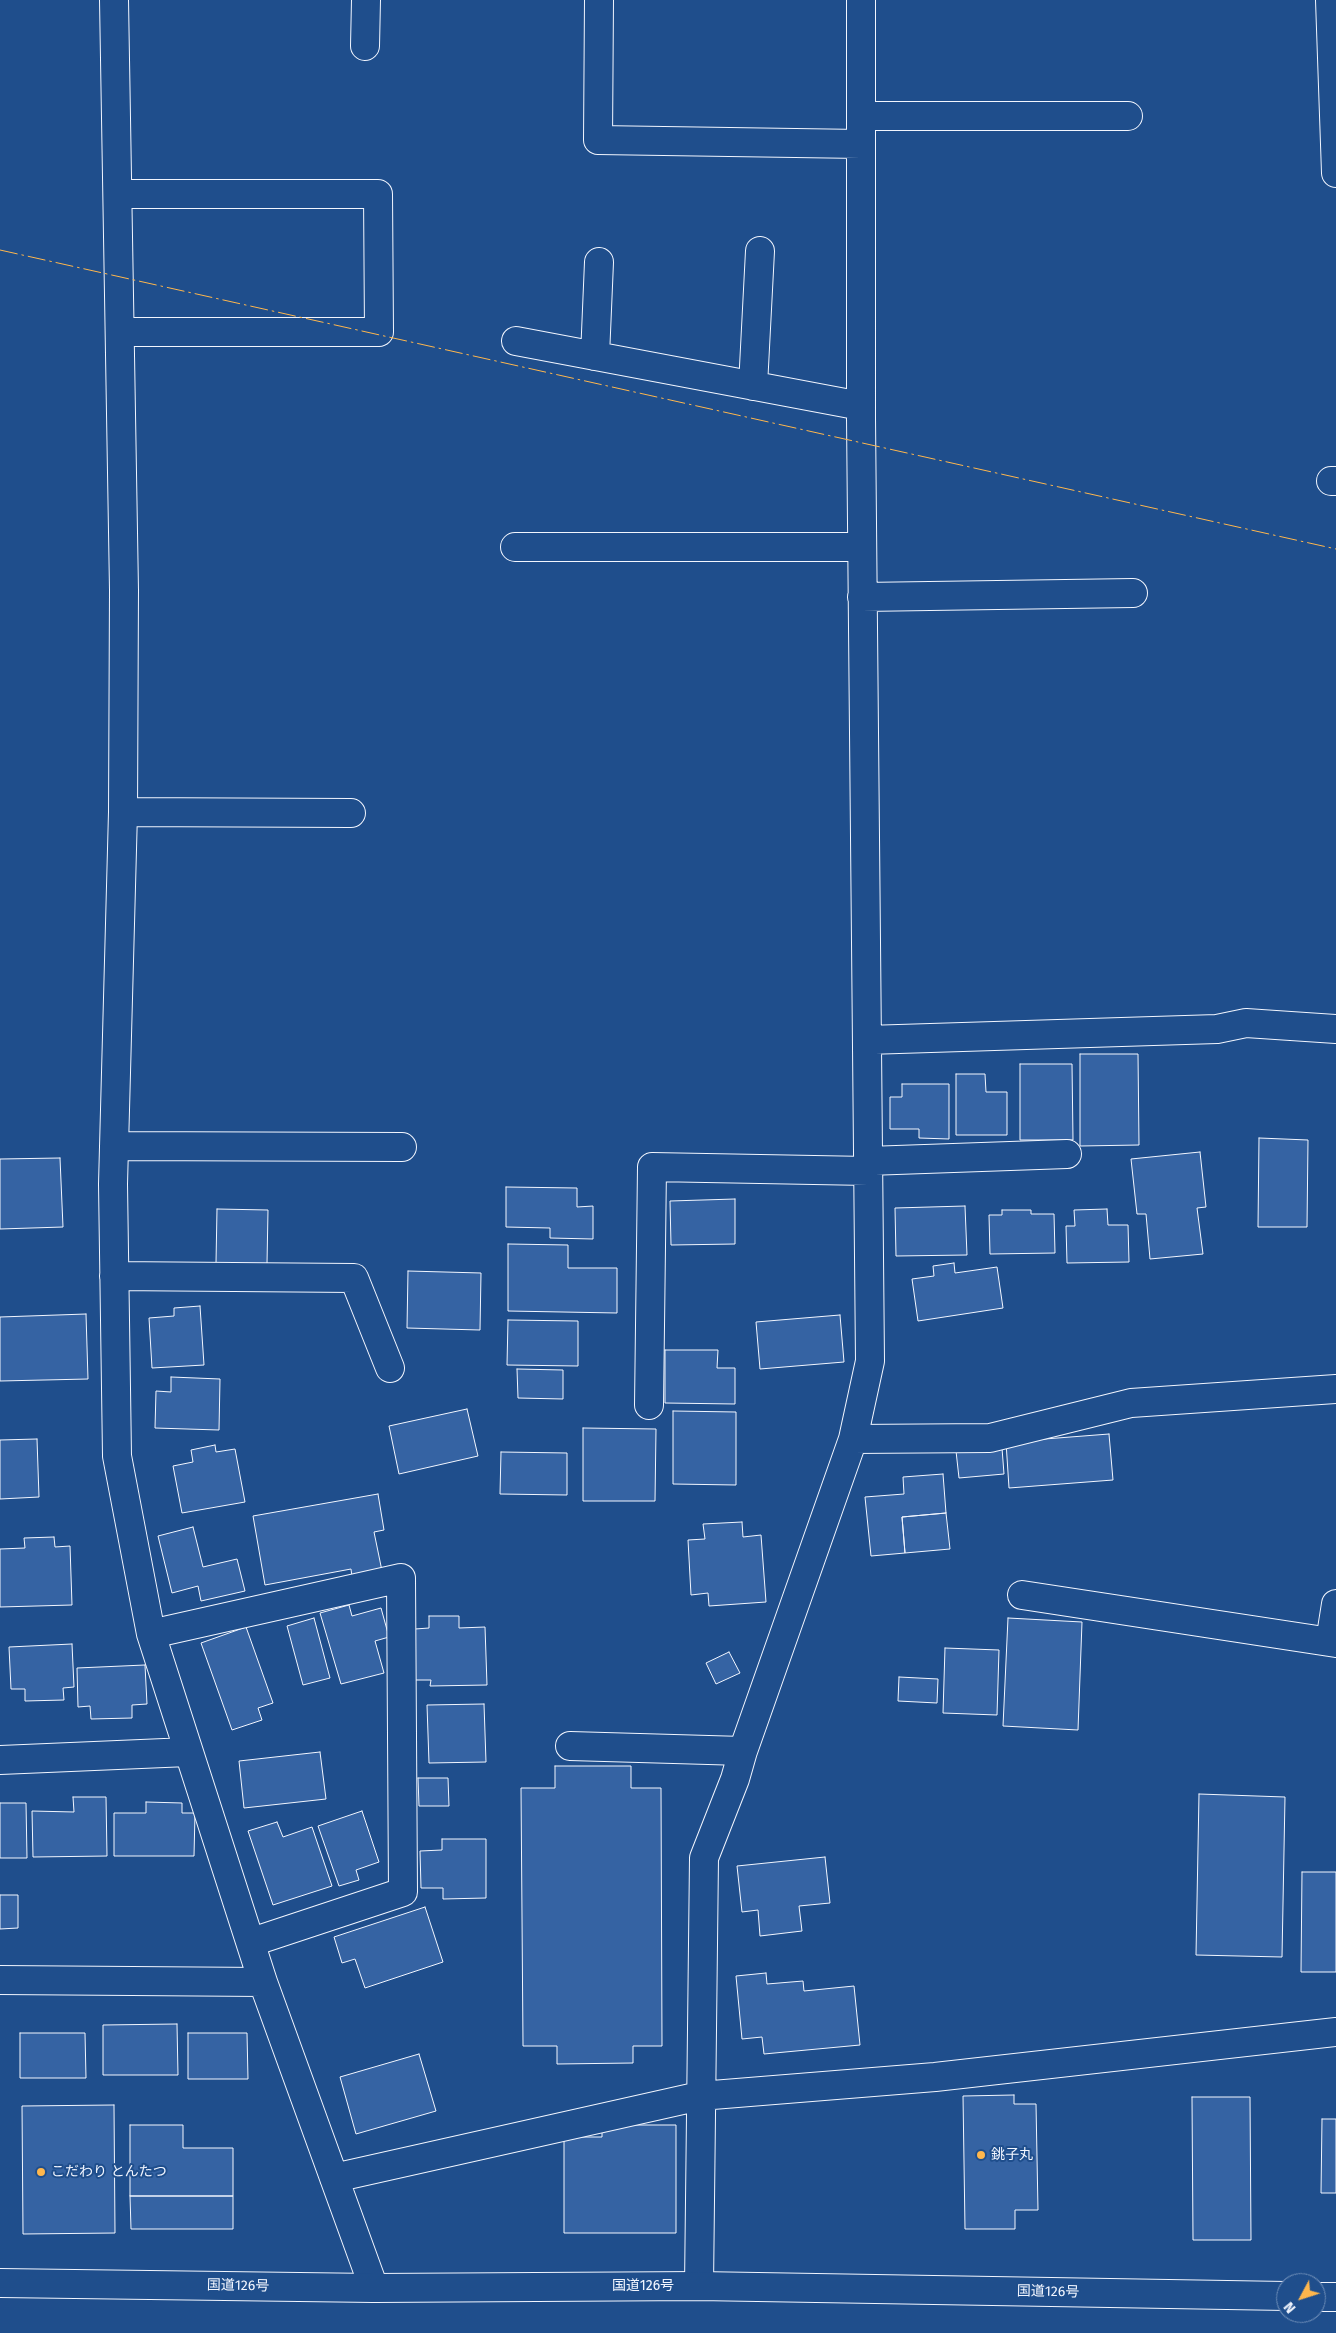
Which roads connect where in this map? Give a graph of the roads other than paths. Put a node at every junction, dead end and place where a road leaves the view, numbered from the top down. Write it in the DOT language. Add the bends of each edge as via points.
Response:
graph roads {
  1 [pos="114,0"];
  2 [pos="366,0"];
  3 [pos="599,0"];
  4 [pos="861,0"];
  5 [pos="1330,0"];
  6 [pos="365,46"];
  7 [pos="861,116"];
  8 [pos="1128,116"];
  9 [pos="861,144"];
  10 [pos="1336,173"];
  11 [pos="118,194"];
  12 [pos="760,251"];
  13 [pos="599,262"];
  14 [pos="120,332"];
  15 [pos="516,341"];
  16 [pos="595,356"];
  17 [pos="753,386"];
  18 [pos="861,406"];
  19 [pos="515,547"];
  20 [pos="862,548"];
  21 [pos="1133,593"];
  22 [pos="862,597"];
  23 [pos="123,812"];
  24 [pos="351,813"];
  25 [pos="1336,1029"];
  26 [pos="867,1040"];
  27 [pos="114,1146"];
  28 [pos="402,1147"];
  29 [pos="1067,1154"];
  30 [pos="868,1166"];
  31 [pos="114,1276"];
  32 [pos="390,1368"];
  33 [pos="1336,1389"];
  34 [pos="649,1405"];
  35 [pos="854,1439"];
  36 [pos="1022,1595"];
  37 [pos="1336,1604"];
  38 [pos="151,1634"];
  39 [pos="1333,1642"];
  40 [pos="570,1746"];
  41 [pos="743,1750"];
  42 [pos="188,1752"];
  43 [pos="0,1760"];
  44 [pos="252,1942"];
  45 [pos="0,1980"];
  46 [pos="263,1982"];
  47 [pos="1336,2032"];
  48 [pos="700,2096"];
  49 [pos="334,2178"];
  50 [pos="0,2283"];
  51 [pos="698,2286"];
  52 [pos="374,2288"];
  53 [pos="1276,2296"];
  1 -- 11 [label="main road"];
  2 -- 6 [label="main road"];
  3 -- 9 [label="main road" via="598,140"];
  4 -- 7 [label="main road"];
  5 -- 10 [label="main road"];
  7 -- 8 [label="main road"];
  7 -- 9 [label="main road"];
  9 -- 18 [label="main road"];
  11 -- 14 [label="main road"];
  11 -- 14 [label="main road" via="378,194 379,332"];
  12 -- 17 [label="main road"];
  13 -- 16 [label="main road"];
  14 -- 23 [label="main road"];
  15 -- 16 [label="main road"];
  16 -- 17 [label="main road"];
  17 -- 18 [label="main road"];
  18 -- 20 [label="main road"];
  19 -- 20 [label="main road"];
  20 -- 22 [label="main road"];
  21 -- 22 [label="main road"];
  22 -- 26 [label="main road"];
  23 -- 24 [label="main road"];
  23 -- 27 [label="main road"];
  25 -- 26 [label="main road" via="1246,1023 1217,1030"];
  26 -- 30 [label="main road"];
  27 -- 28 [label="main road"];
  27 -- 31 [label="main road"];
  29 -- 30 [label="main road"];
  30 -- 34 [label="main road" via="652,1167"];
  30 -- 35 [label="main road" via="870,1361"];
  31 -- 32 [label="main road" via="354,1278"];
  31 -- 38 [label="main road" via="117,1456"];
  33 -- 35 [label="main road" via="1131,1403 990,1438"];
  35 -- 41 [label="main road"];
  36 -- 39 [label="main road"];
  37 -- 39 [label="main road"];
  38 -- 42 [label="main road"];
  38 -- 44 [label="main road" via="401,1578 403,1892"];
  40 -- 41 [label="main road"];
  41 -- 48 [label="main road" via="704,1858"];
  42 -- 43 [label="main road"];
  42 -- 44 [label="main road"];
  44 -- 46 [label="main road"];
  45 -- 46 [label="main road"];
  46 -- 49 [label="main road"];
  47 -- 48 [label="main road" via="935,2077"];
  48 -- 49 [label="main road"];
  48 -- 51 [label="main road"];
  49 -- 52 [label="main road"];
  50 -- 52 [label="main road, 国道126号"];
  51 -- 52 [label="main road, 国道126号"];
  51 -- 53 [label="main road, 国道126号"];
}
